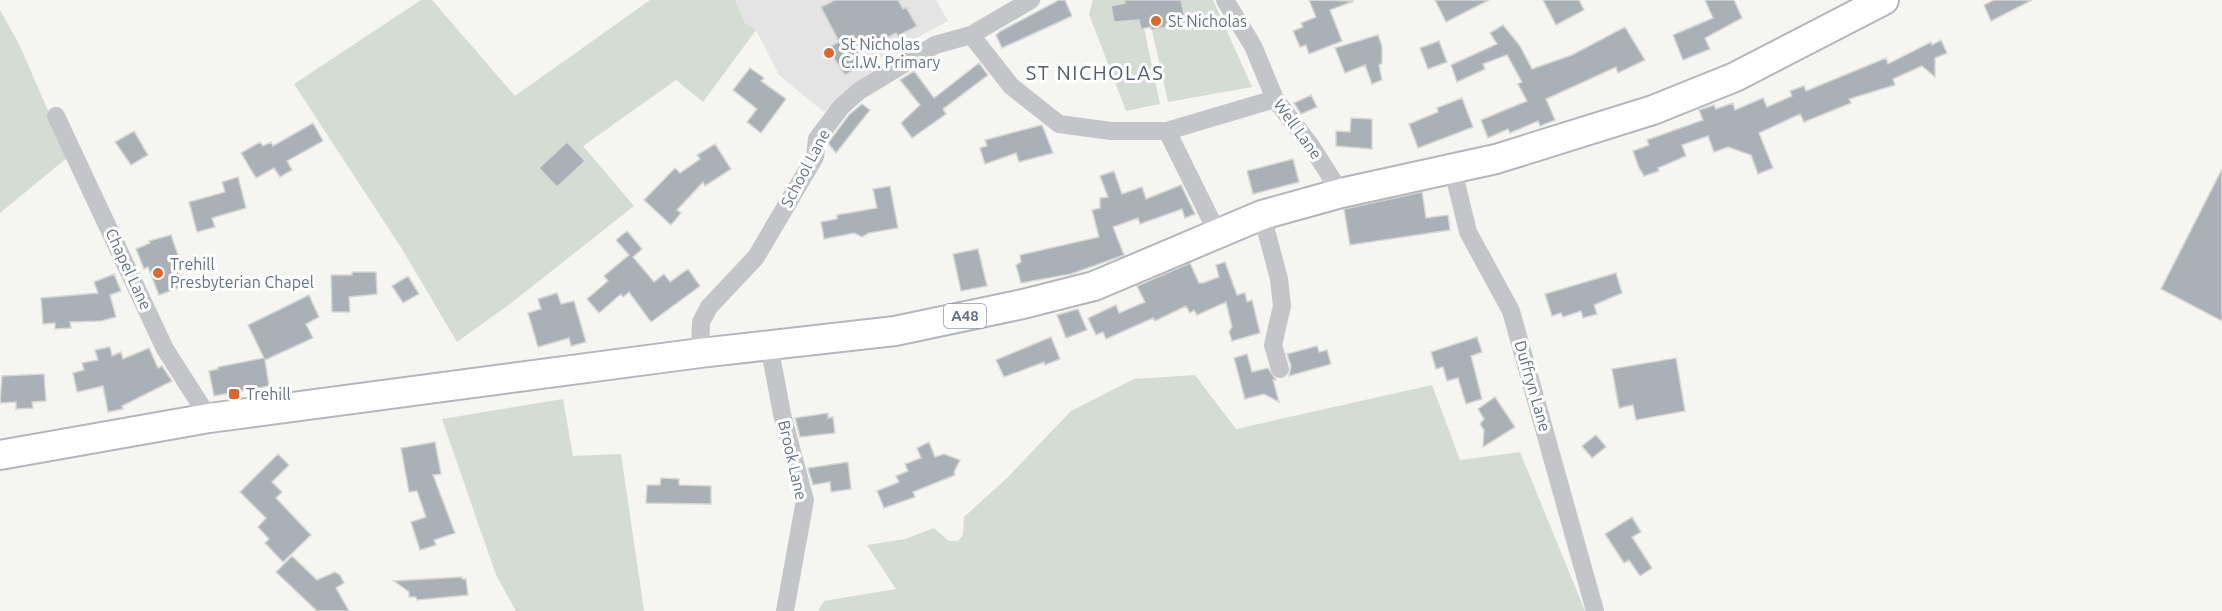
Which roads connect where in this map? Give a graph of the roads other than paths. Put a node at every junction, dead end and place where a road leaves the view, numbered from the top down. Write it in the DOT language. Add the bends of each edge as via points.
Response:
graph roads {
  1 [pos="1031,0"];
  2 [pos="1884,0"];
  3 [pos="1233,3"];
  4 [pos="971,35"];
  5 [pos="1275,99"];
  6 [pos="56,116"];
  7 [pos="1167,131"];
  8 [pos="1453,170"];
  9 [pos="1341,193"];
  10 [pos="1262,215"];
  11 [pos="1217,232"];
  12 [pos="769,345"];
  13 [pos="700,353"];
  14 [pos="1280,369"];
  15 [pos="209,418"];
  16 [pos="0,455"];
  17 [pos="785,611"];
  18 [pos="1595,611"];
  1 -- 4 [label="street, School Lane"];
  2 -- 8 [label="main road, A48" via="1698,93 1599,128"];
  3 -- 5 [label="street, Well Lane"];
  4 -- 7 [label="street" via="1011,86 1059,124 1111,131"];
  4 -- 13 [label="street, School Lane" via="935,45 841,106 817,139 815,157 756,256 709,307 701,322"];
  5 -- 7 [label="street"];
  5 -- 9 [label="street, Well Lane"];
  6 -- 15 [label="street, Chapel Lane" via="165,349"];
  7 -- 11 [label="street"];
  8 -- 9 [label="main road, A48"];
  8 -- 18 [label="street, Duffryn Lane" via="1468,232 1511,311"];
  9 -- 10 [label="main road, A48"];
  10 -- 11 [label="main road, A48"];
  10 -- 14 [label="street" via="1279,279 1282,306 1273,345"];
  11 -- 12 [label="main road, A48" via="1094,286 1034,302 895,331"];
  12 -- 13 [label="main road, A48"];
  12 -- 17 [label="street, Brook Lane" via="805,501"];
  13 -- 15 [label="main road, A48"];
  15 -- 16 [label="main road, A48"];
}
